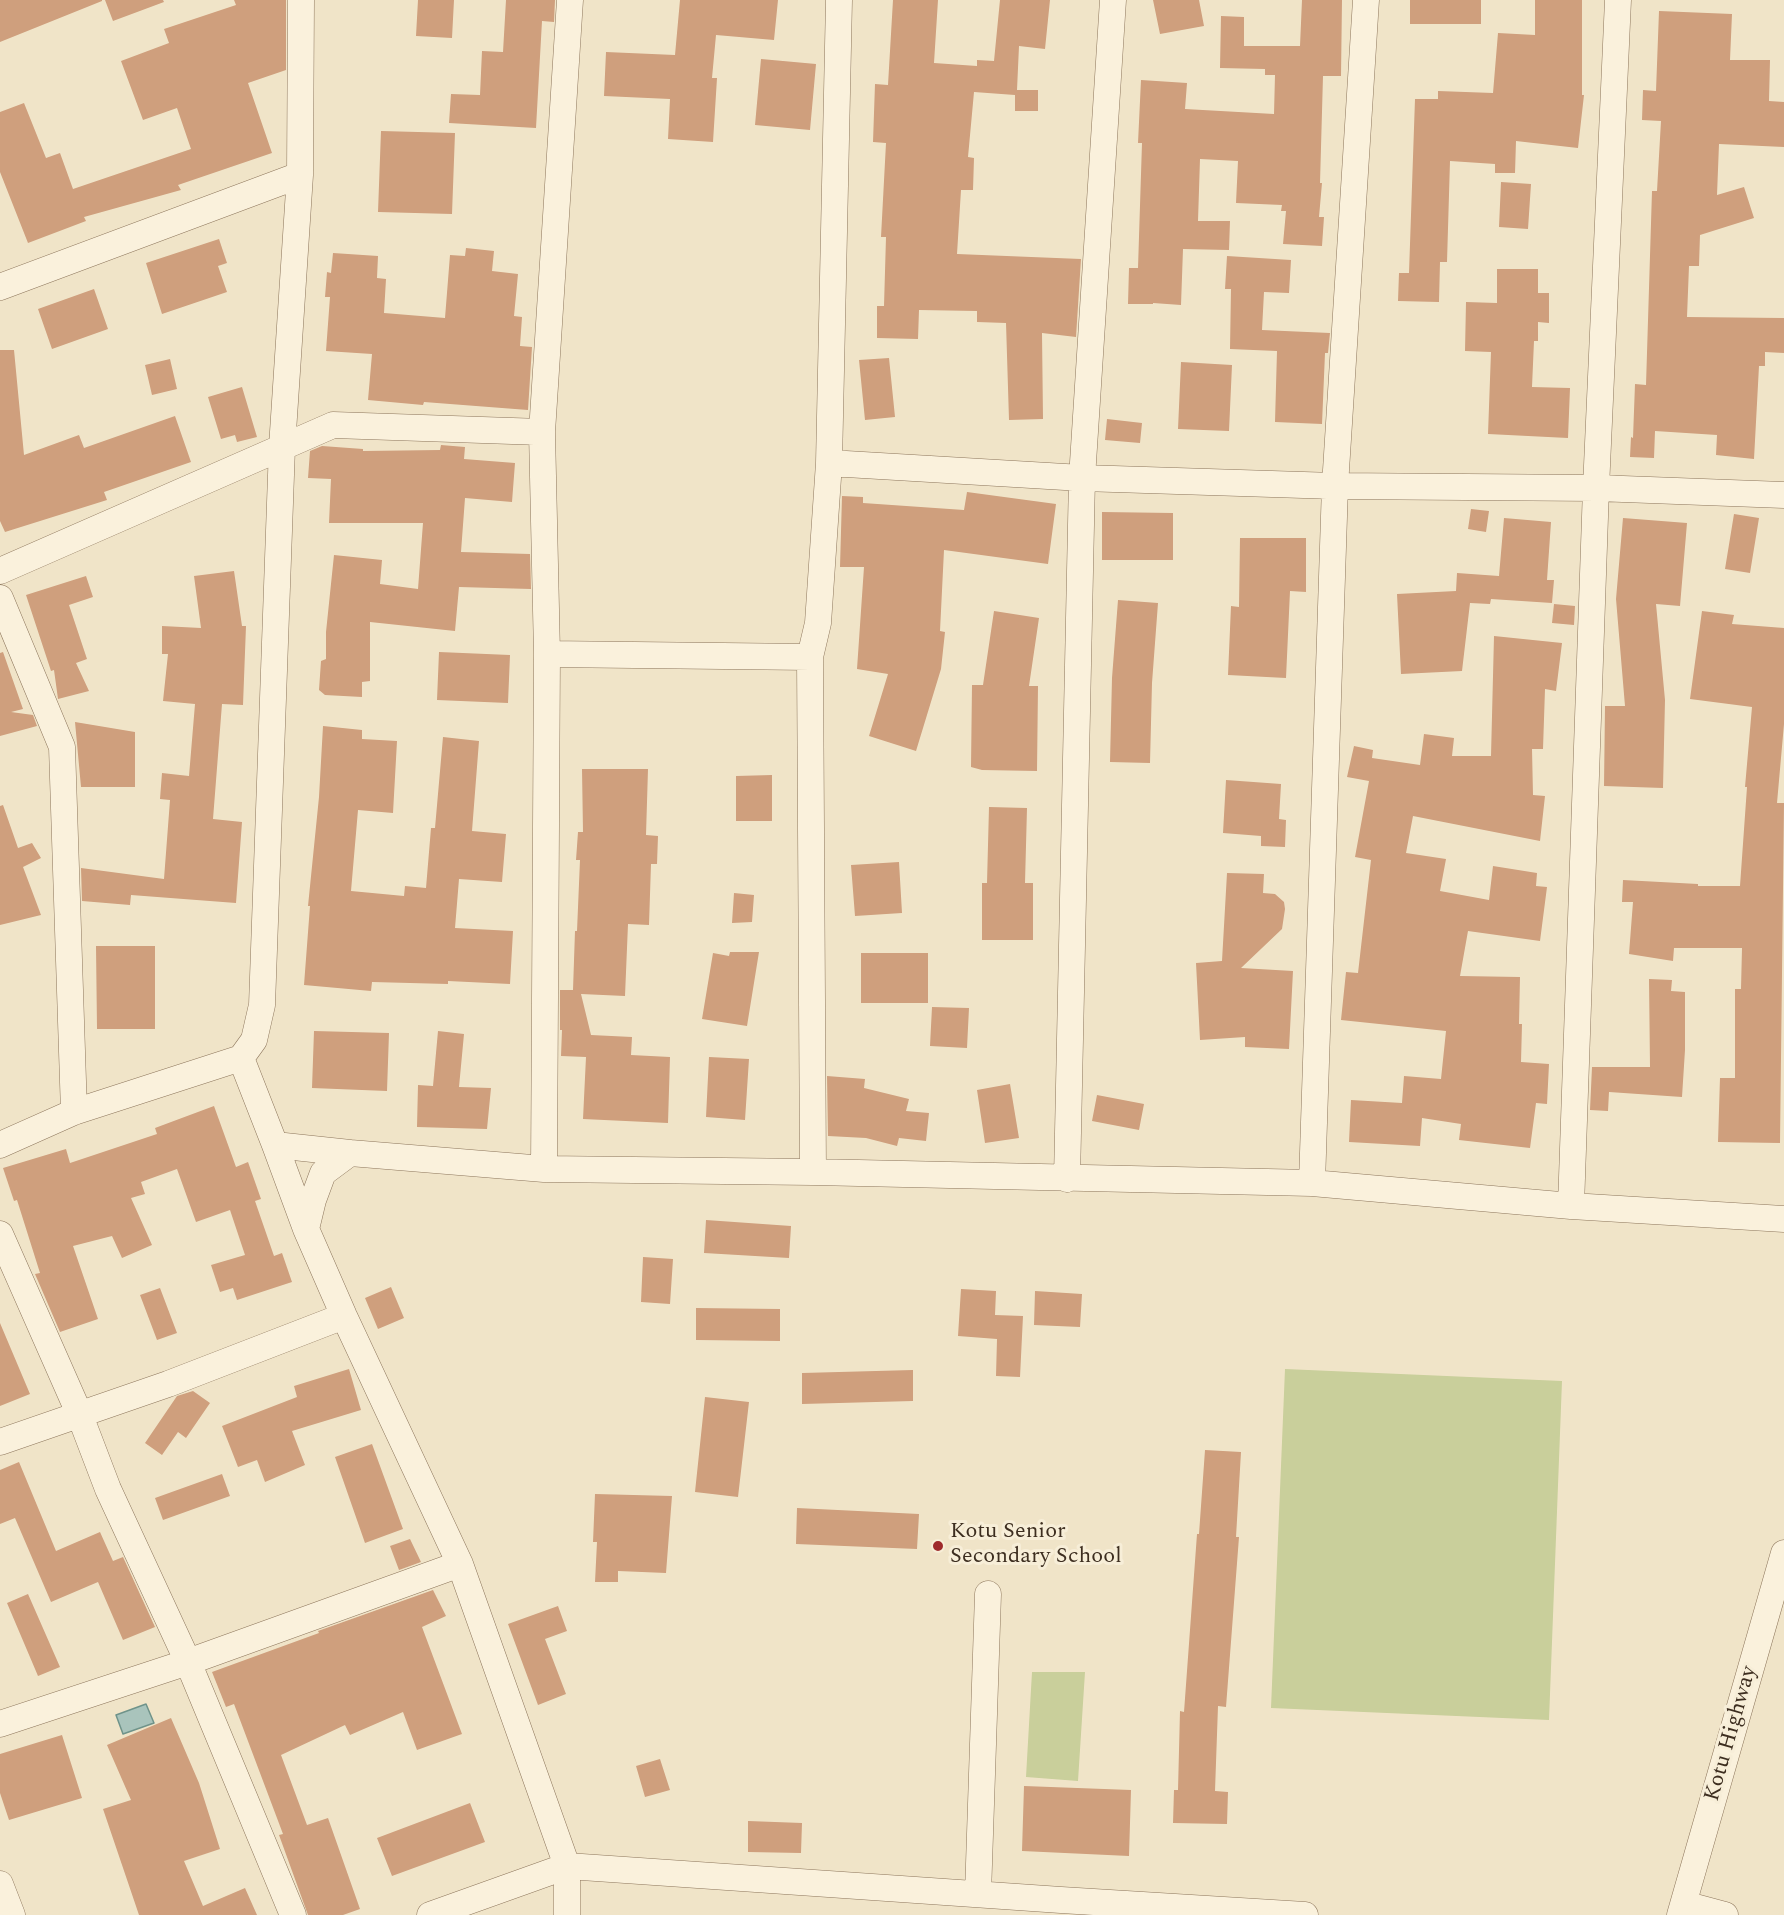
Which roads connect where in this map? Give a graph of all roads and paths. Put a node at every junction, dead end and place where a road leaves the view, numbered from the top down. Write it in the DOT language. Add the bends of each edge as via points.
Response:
graph roads {
  1 [pos="302,0"];
  2 [pos="570,0"];
  3 [pos="839,0"];
  4 [pos="1113,0"];
  5 [pos="1366,0"];
  6 [pos="1618,0"];
  7 [pos="300,175"];
  8 [pos="0,287"];
  9 [pos="542,432"];
  10 [pos="282,447"];
  11 [pos="829,463"];
  12 [pos="1082,478"];
  13 [pos="1335,486"];
  14 [pos="1596,488"];
  15 [pos="1784,495"];
  16 [pos="0,571"];
  17 [pos="0,598"];
  18 [pos="547,654"];
  19 [pos="810,657"];
  20 [pos="241,1058"];
  21 [pos="74,1112"];
  22 [pos="275,1145"];
  23 [pos="0,1146"];
  24 [pos="350,1153"];
  25 [pos="544,1169"];
  26 [pos="813,1172"];
  27 [pos="1067,1179"];
  28 [pos="1312,1183"];
  29 [pos="1571,1206"];
  30 [pos="1784,1219"];
  31 [pos="306,1228"];
  32 [pos="0,1234"];
  33 [pos="344,1317"];
  34 [pos="79,1413"];
  35 [pos="0,1442"];
  36 [pos="1784,1553"];
  37 [pos="460,1564"];
  38 [pos="988,1594"];
  39 [pos="188,1662"];
  40 [pos="0,1724"];
  41 [pos="567,1866"];
  42 [pos="0,1884"];
  43 [pos="978,1894"];
  44 [pos="1060,1908"];
  45 [pos="1682,1910"];
  46 [pos="12,1915"];
  47 [pos="293,1915"];
  48 [pos="430,1915"];
  49 [pos="567,1915"];
  50 [pos="1305,1915"];
  51 [pos="1725,1915"];
  1 -- 7 [label="street"];
  2 -- 9 [label="street"];
  3 -- 11 [label="street"];
  4 -- 12 [label="street"];
  5 -- 13 [label="street"];
  6 -- 14 [label="street"];
  7 -- 8 [label="street"];
  7 -- 10 [label="street"];
  9 -- 10 [label="street" via="333,425"];
  9 -- 18 [label="street"];
  10 -- 16 [label="street"];
  10 -- 20 [label="street" via="262,1005 254,1040"];
  11 -- 12 [label="street"];
  11 -- 19 [label="street" via="818,623"];
  12 -- 13 [label="street"];
  12 -- 27 [label="street"];
  13 -- 14 [label="street"];
  13 -- 28 [label="street"];
  14 -- 15 [label="street"];
  14 -- 29 [label="street"];
  17 -- 21 [label="street" via="62,747"];
  18 -- 19 [label="street"];
  18 -- 25 [label="street"];
  19 -- 26 [label="street"];
  20 -- 21 [label="street"];
  20 -- 22 [label="street"];
  21 -- 23 [label="street"];
  22 -- 24 [label="street"];
  22 -- 31 [label="street"];
  24 -- 25 [label="street"];
  24 -- 31 [label="street" via="322,1173"];
  25 -- 26 [label="street"];
  26 -- 27 [label="street"];
  27 -- 28 [label="street"];
  28 -- 29 [label="street"];
  29 -- 30 [label="street"];
  31 -- 33 [label="street"];
  32 -- 34 [label="street"];
  33 -- 34 [label="street" via="168,1384"];
  33 -- 37 [label="street"];
  34 -- 35 [label="street"];
  34 -- 39 [label="street" via="108,1489"];
  36 -- 45 [label="street, Kotu Highway"];
  37 -- 39 [label="street"];
  37 -- 41 [label="street"];
  38 -- 43 [label="street"];
  39 -- 40 [label="street"];
  39 -- 47 [label="street"];
  41 -- 43 [label="street"];
  41 -- 48 [label="street"];
  41 -- 49 [label="street"];
  42 -- 46 [label="street"];
  43 -- 44 [label="street"];
  44 -- 50 [label="street"];
  45 -- 51 [label="street"];
}
